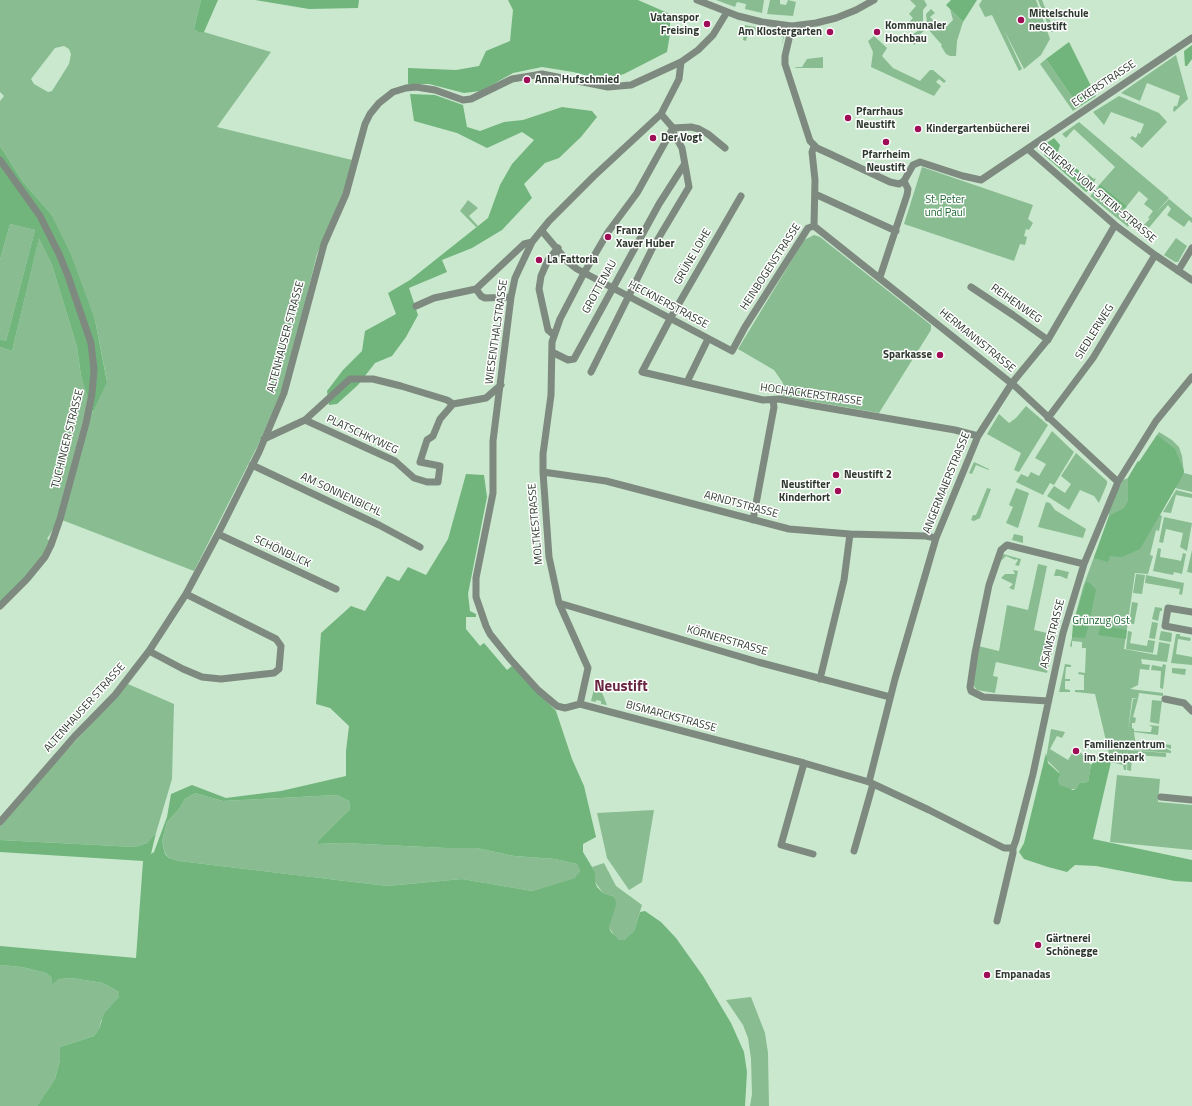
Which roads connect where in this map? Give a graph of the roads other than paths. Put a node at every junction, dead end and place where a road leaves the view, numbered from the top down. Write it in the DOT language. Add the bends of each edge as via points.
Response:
graph roads {
  1 [pos="697,0"];
  2 [pos="874,0"];
  3 [pos="727,12"];
  4 [pos="792,26"];
  5 [pos="1192,38"];
  6 [pos="681,62"];
  7 [pos="661,114"];
  8 [pos="673,128"];
  9 [pos="814,146"];
  10 [pos="725,148"];
  11 [pos="1028,149"];
  12 [pos="0,160"];
  13 [pos="684,165"];
  14 [pos="904,181"];
  15 [pos="815,194"];
  16 [pos="741,196"];
  17 [pos="1115,225"];
  18 [pos="814,226"];
  19 [pos="542,231"];
  20 [pos="896,231"];
  21 [pos="532,242"];
  22 [pos="558,248"];
  23 [pos="1192,248"];
  24 [pos="1155,256"];
  25 [pos="1178,271"];
  26 [pos="584,273"];
  27 [pos="880,277"];
  28 [pos="1192,280"];
  29 [pos="971,287"];
  30 [pos="612,288"];
  31 [pos="476,289"];
  32 [pos="511,297"];
  33 [pos="629,297"];
  34 [pos="416,306"];
  35 [pos="670,319"];
  36 [pos="554,335"];
  37 [pos="708,339"];
  38 [pos="1048,340"];
  39 [pos="732,351"];
  40 [pos="552,352"];
  41 [pos="591,372"];
  42 [pos="642,372"];
  43 [pos="1192,377"];
  44 [pos="687,382"];
  45 [pos="1012,383"];
  46 [pos="501,385"];
  47 [pos="772,401"];
  48 [pos="453,404"];
  49 [pos="1048,418"];
  50 [pos="305,420"];
  51 [pos="978,436"];
  52 [pos="264,440"];
  53 [pos="252,464"];
  54 [pos="543,472"];
  55 [pos="1118,482"];
  56 [pos="753,520"];
  57 [pos="218,534"];
  58 [pos="850,534"];
  59 [pos="936,538"];
  60 [pos="420,547"];
  61 [pos="1084,564"];
  62 [pos="336,589"];
  63 [pos="186,594"];
  64 [pos="559,603"];
  65 [pos="0,606"];
  66 [pos="1192,612"];
  67 [pos="481,613"];
  68 [pos="1192,631"];
  69 [pos="149,651"];
  70 [pos="820,679"];
  71 [pos="890,697"];
  72 [pos="1165,699"];
  73 [pos="1048,701"];
  74 [pos="580,704"];
  75 [pos="1192,711"];
  76 [pos="804,763"];
  77 [pos="871,783"];
  78 [pos="1161,797"];
  79 [pos="1192,800"];
  80 [pos="0,822"];
  81 [pos="1012,848"];
  82 [pos="854,851"];
  83 [pos="813,854"];
  84 [pos="997,920"];
  1 -- 3 [label="street"];
  2 -- 4 [label="street" via="836,18"];
  3 -- 4 [label="street" via="762,22"];
  3 -- 6 [label="street" via="709,39"];
  4 -- 9 [label="street" via="785,64"];
  5 -- 11 [label="street, ECKERSTRASSE"];
  6 -- 7 [label="street, WIESENTHALSTRASSE" via="679,79"];
  6 -- 52 [label="street, ALTENHAUSER STRASSE" via="642,81 623,86 601,86 562,76 542,74 512,79 471,100 416,87 398,90 384,98 365,124 348,188 324,244 284,393"];
  7 -- 8 [label="street"];
  7 -- 19 [label="street, WIESENTHALSTRASSE" via="594,176"];
  8 -- 10 [label="street" via="699,129"];
  8 -- 13 [label="street" via="682,148"];
  8 -- 26 [label="street, GROTTENAU" via="637,193 608,232"];
  9 -- 14 [label="street" via="890,182 899,184"];
  9 -- 15 [label="street, HEINBOGENSTRASSE" via="812,152"];
  11 -- 14 [label="street, ECKERSTRASSE" via="981,180 920,162 913,165"];
  11 -- 17 [label="street, GENERAL-VON-STEIN-STRASSE"];
  12 -- 65 [label="street, TUCHINGER STRASSE" via="40,216 59,254 91,343 94,370 86,423 51,545 45,557 27,579"];
  13 -- 30 [label="street, GROTTENAU"];
  13 -- 33 [label="street" via="689,187 652,249"];
  14 -- 20 [label="street" via="908,189 907,196"];
  15 -- 18 [label="street, HEINBOGENSTRASSE"];
  15 -- 20 [label="street"];
  16 -- 35 [label="street, GRÜNE LOHE"];
  17 -- 24 [label="street, GENERAL-VON-STEIN-STRASSE"];
  17 -- 38 [label="street, ANGERMAIERSTRASSE"];
  18 -- 27 [label="street, HERMANNSTRASSE"];
  18 -- 39 [label="street, HEINBOGENSTRASSE" via="808,228"];
  19 -- 21 [label="street, WIESENTHALSTRASSE"];
  19 -- 22 [label="street, HECKNERSTRASSE"];
  20 -- 27 [label="street"];
  21 -- 31 [label="street" via="524,244"];
  21 -- 32 [label="street, WIESENTHALSTRASSE" via="515,278"];
  22 -- 26 [label="street, HECKNERSTRASSE" via="571,265"];
  22 -- 36 [label="street" via="548,260 541,276 540,288 548,330"];
  23 -- 25 [label="street"];
  24 -- 25 [label="street, GENERAL-VON-STEIN-STRASSE"];
  24 -- 49 [label="street, SIEDLERWEG" via="1093,358"];
  25 -- 28 [label="street, GENERAL-VON-STEIN-STRASSE"];
  26 -- 30 [label="street, HECKNERSTRASSE"];
  26 -- 36 [label="street, MOLTKESTRASSE"];
  27 -- 45 [label="street, HERMANNSTRASSE"];
  29 -- 38 [label="street, REIHENWEG"];
  30 -- 33 [label="street, HECKNERSTRASSE"];
  30 -- 40 [label="street, GROTTENAU" via="574,359 568,360"];
  31 -- 32 [label="street" via="485,298"];
  31 -- 34 [label="street" via="434,298"];
  32 -- 46 [label="street, WIESENTHALSTRASSE"];
  33 -- 35 [label="street, HECKNERSTRASSE"];
  33 -- 41 [label="street"];
  35 -- 37 [label="street, HECKNERSTRASSE"];
  35 -- 42 [label="street, GRÜNE LOHE"];
  36 -- 40 [label="street, MOLTKESTRASSE"];
  37 -- 39 [label="street, HECKNERSTRASSE"];
  37 -- 44 [label="street"];
  38 -- 45 [label="street, ANGERMAIERSTRASSE"];
  40 -- 54 [label="street, MOLTKESTRASSE"];
  42 -- 44 [label="street, HOCHACKERSTRASSE"];
  43 -- 55 [label="street, ASAMSTRASSE" via="1156,422"];
  44 -- 47 [label="street, HOCHACKERSTRASSE"];
  45 -- 49 [label="street, HERMANNSTRASSE"];
  45 -- 51 [label="street, ANGERMAIERSTRASSE"];
  46 -- 48 [label="street" via="486,398"];
  46 -- 67 [label="street, WIESENTHALSTRASSE" via="493,441 493,493 476,578 476,594"];
  47 -- 51 [label="street, HOCHACKERSTRASSE" via="779,399"];
  47 -- 56 [label="street" via="774,407"];
  48 -- 50 [label="street" via="448,400 373,379 350,379"];
  48 -- 50 [label="street, PLATSCHKYWEG" via="440,419 433,436 427,440 420,462 440,466 438,482 414,478 395,461"];
  49 -- 55 [label="street, HERMANNSTRASSE"];
  50 -- 52 [label="street"];
  51 -- 59 [label="street, ANGERMAIERSTRASSE"];
  52 -- 53 [label="street, ALTENHAUSER STRASSE"];
  53 -- 57 [label="street, ALTENHAUSER STRASSE"];
  53 -- 60 [label="street, AM SONNENBICHL"];
  54 -- 56 [label="street, ARNDTSTRASSE" via="606,481"];
  54 -- 64 [label="street, MOLTKESTRASSE" via="549,557"];
  55 -- 61 [label="street, ASAMSTRASSE"];
  56 -- 58 [label="street, ARNDTSTRASSE" via="789,529"];
  57 -- 62 [label="street, SCHÖNBLICK"];
  57 -- 63 [label="street, ALTENHAUSER STRASSE"];
  58 -- 59 [label="street, ARNDTSTRASSE"];
  58 -- 70 [label="street" via="844,580"];
  59 -- 71 [label="street, ANGERMAIERSTRASSE"];
  61 -- 73 [label="street, ASAMSTRASSE" via="1063,633"];
  61 -- 73 [label="street" via="1012,545 1005,546 1001,550 988,592 977,640 971,691 979,696"];
  63 -- 69 [label="street, ALTENHAUSER STRASSE"];
  63 -- 69 [label="street" via="276,639 281,646 279,669 274,673 221,679 202,677"];
  64 -- 70 [label="street, KÖRNERSTRASSE"];
  64 -- 74 [label="street, MOLTKESTRASSE" via="588,668"];
  66 -- 68 [label="street" via="1168,608 1165,626"];
  67 -- 74 [label="street, BISMARCKSTRASSE" via="490,634 549,701 565,708"];
  69 -- 80 [label="street, ALTENHAUSER STRASSE" via="115,695 74,737"];
  70 -- 71 [label="street, KÖRNERSTRASSE"];
  71 -- 77 [label="street, ANGERMAIERSTRASSE"];
  72 -- 75 [label="street" via="1184,703"];
  73 -- 81 [label="street, ASAMSTRASSE" via="1033,774"];
  74 -- 76 [label="street, BISMARCKSTRASSE"];
  76 -- 77 [label="street, BISMARCKSTRASSE"];
  76 -- 83 [label="street" via="781,845"];
  77 -- 81 [label="street, BISMARCKSTRASSE" via="1004,848"];
  77 -- 82 [label="street, ANGERMAIERSTRASSE"];
  78 -- 79 [label="street"];
  81 -- 84 [label="street, ASAMSTRASSE" via="1013,854"];
}
